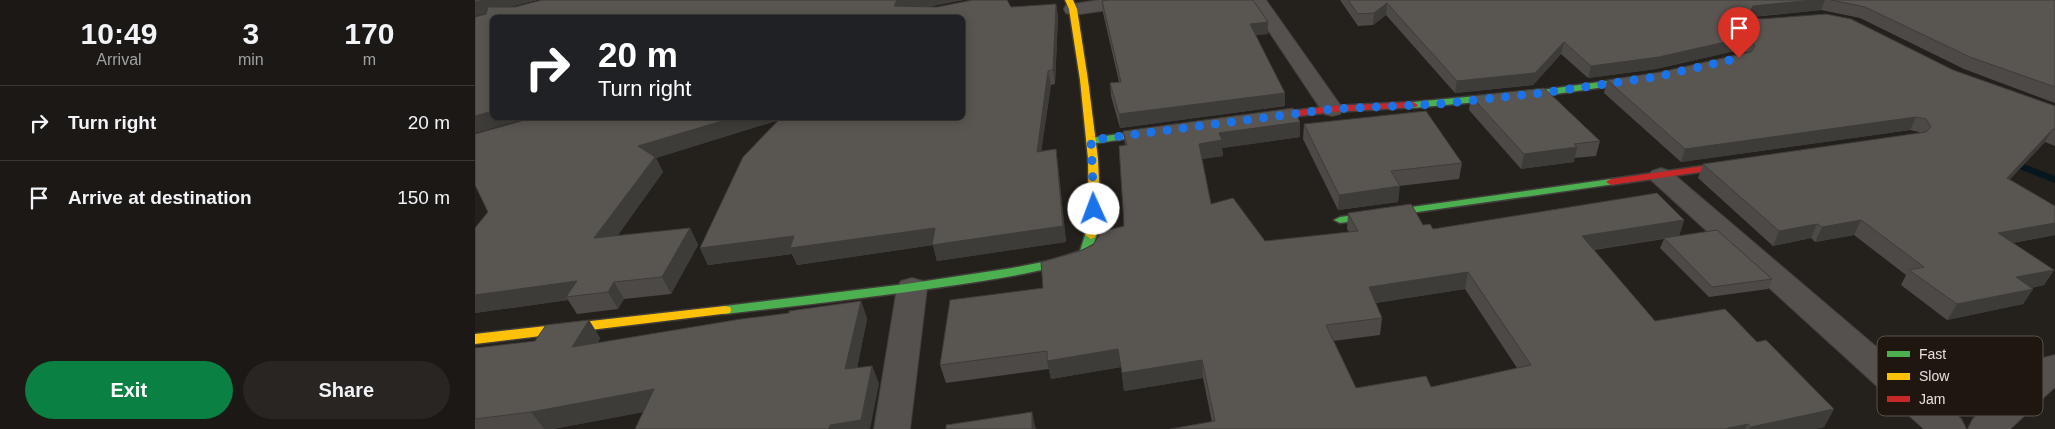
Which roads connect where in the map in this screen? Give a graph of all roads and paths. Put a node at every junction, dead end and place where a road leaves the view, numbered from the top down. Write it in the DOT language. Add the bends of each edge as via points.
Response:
graph roads {
  1 [pos="1144,0"];
  2 [pos="1257,0"];
  3 [pos="1071,5"];
  4 [pos="1656,77"];
  5 [pos="1332,109"];
  6 [pos="1245,120"];
  7 [pos="1168,130"];
  8 [pos="1091,140"];
  9 [pos="1747,163"];
  10 [pos="1661,176"];
  11 [pos="1340,220"];
  12 [pos="912,288"];
  13 [pos="475,339"];
  14 [pos="1877,366"];
  15 [pos="2055,368"];
  16 [pos="2043,379"];
  17 [pos="1933,416"];
  18 [pos="2001,416"];
  19 [pos="892,429"];
  20 [pos="1948,429"];
  21 [pos="1986,429"];
  1 -- 3 [label="street"];
  2 -- 5 [label="street"];
  3 -- 8 [label="street"];
  4 -- 5 [label="street" via="1439,104"];
  5 -- 6 [label="street"];
  7 -- 8 [label="street"];
  8 -- 12 [label="street" via="1095,225 1085,253 1037,268"];
  9 -- 10 [label="street"];
  10 -- 11 [label="street"];
  10 -- 14 [label="street"];
  12 -- 13 [label="street"];
  12 -- 19 [label="street"];
  15 -- 16 [label="street"];
  17 -- 20 [label="street"];
  18 -- 21 [label="street"];
}
